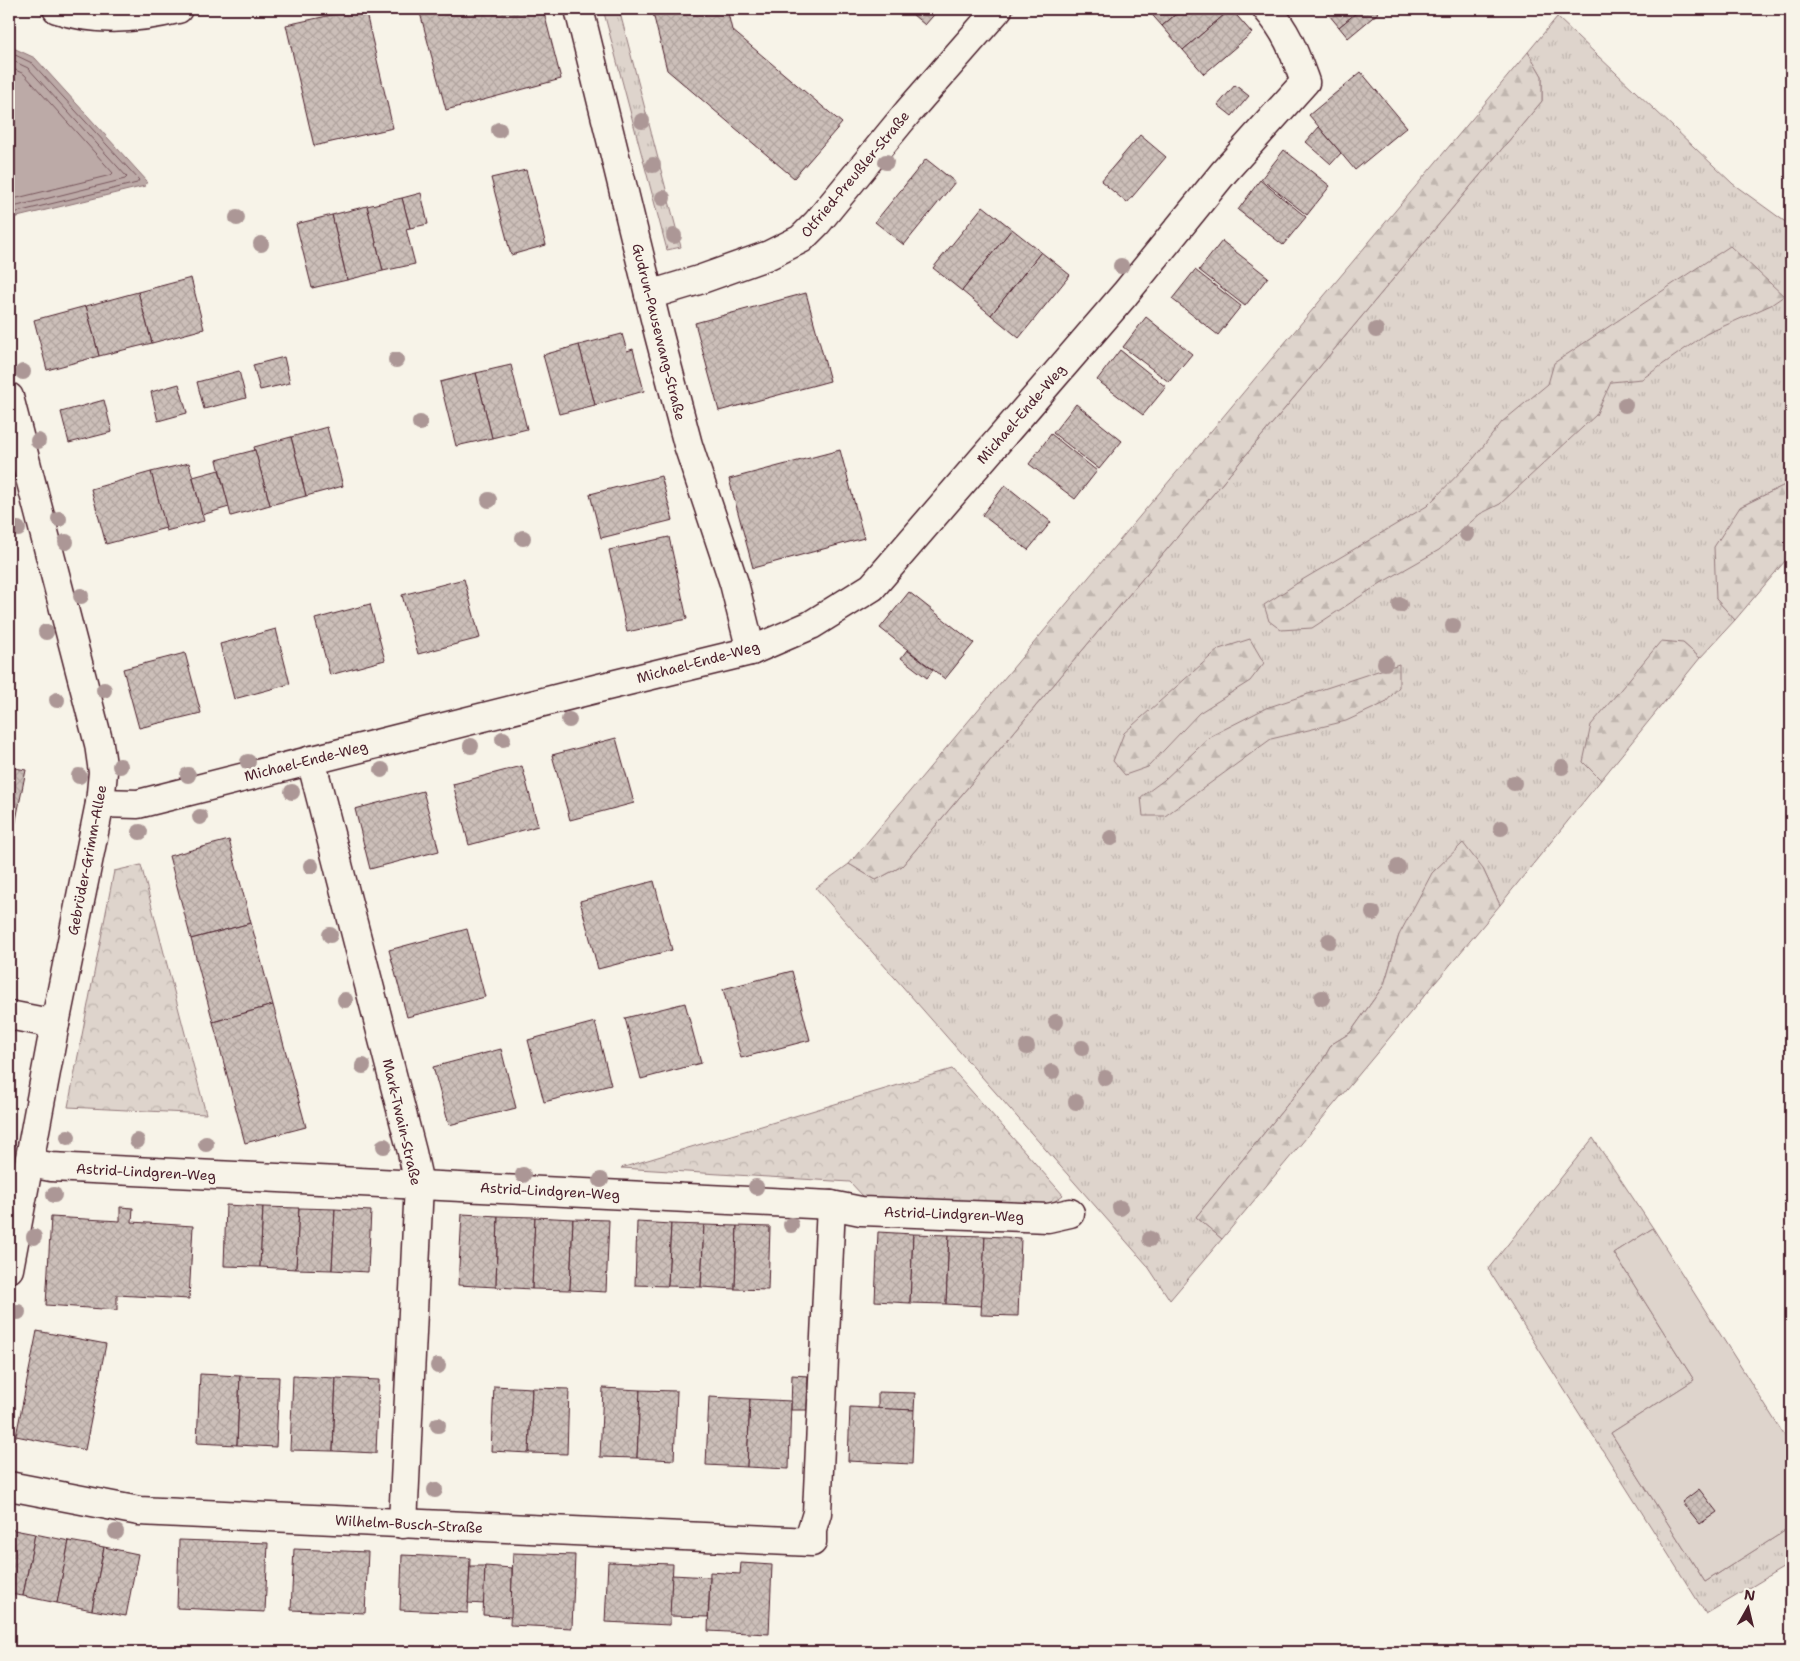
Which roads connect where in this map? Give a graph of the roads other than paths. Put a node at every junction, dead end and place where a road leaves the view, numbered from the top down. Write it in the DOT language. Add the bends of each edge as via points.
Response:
graph roads {
  1 [pos="57,9"];
  2 [pos="178,9"];
  3 [pos="579,9"];
  4 [pos="998,9"];
  5 [pos="1266,9"];
  6 [pos="649,295"];
  7 [pos="9,397"];
  8 [pos="751,651"];
  9 [pos="311,760"];
  10 [pos="100,803"];
  11 [pos="9,1015"];
  12 [pos="55,1024"];
  13 [pos="30,1163"];
  14 [pos="418,1184"];
  15 [pos="831,1204"];
  16 [pos="1070,1213"];
  17 [pos="9,1269"];
  18 [pos="9,1486"];
  19 [pos="403,1524"];
  1 -- 2 [label="street" via="97,18 127,18"];
  3 -- 6 [label="street, Gudrun-Pausewang-Straße"];
  4 -- 6 [label="street, Otfried-Preußler-Straße" via="800,240 769,255"];
  5 -- 8 [label="street, Michael-Ende-Weg" via="1292,46 1305,82 1224,172 1124,294 872,587 810,624"];
  6 -- 8 [label="street, Gudrun-Pausewang-Straße" via="688,444 734,583"];
  7 -- 10 [label="street, Gebrüder-Grimm-Allee" via="99,744 104,772"];
  8 -- 9 [label="street, Michael-Ende-Weg"];
  9 -- 10 [label="street, Michael-Ende-Weg" via="138,804"];
  9 -- 14 [label="street, Mark-Twain-Straße"];
  10 -- 12 [label="street, Gebrüder-Grimm-Allee"];
  11 -- 12 [label="street"];
  12 -- 13 [label="street, Gebrüder-Grimm-Allee"];
  13 -- 14 [label="street, Astrid-Lindgren-Weg" via="51,1167"];
  13 -- 17 [label="street, Gebrüder-Grimm-Allee"];
  14 -- 15 [label="street, Astrid-Lindgren-Weg"];
  14 -- 19 [label="street, Mark-Twain-Straße"];
  15 -- 16 [label="street, Astrid-Lindgren-Weg" via="861,1210 1048,1218"];
  15 -- 19 [label="street, Wilhelm-Busch-Straße" via="818,1513 812,1528 812,1542"];
  18 -- 19 [label="street, Wilhelm-Busch-Straße" via="138,1511"];
}
